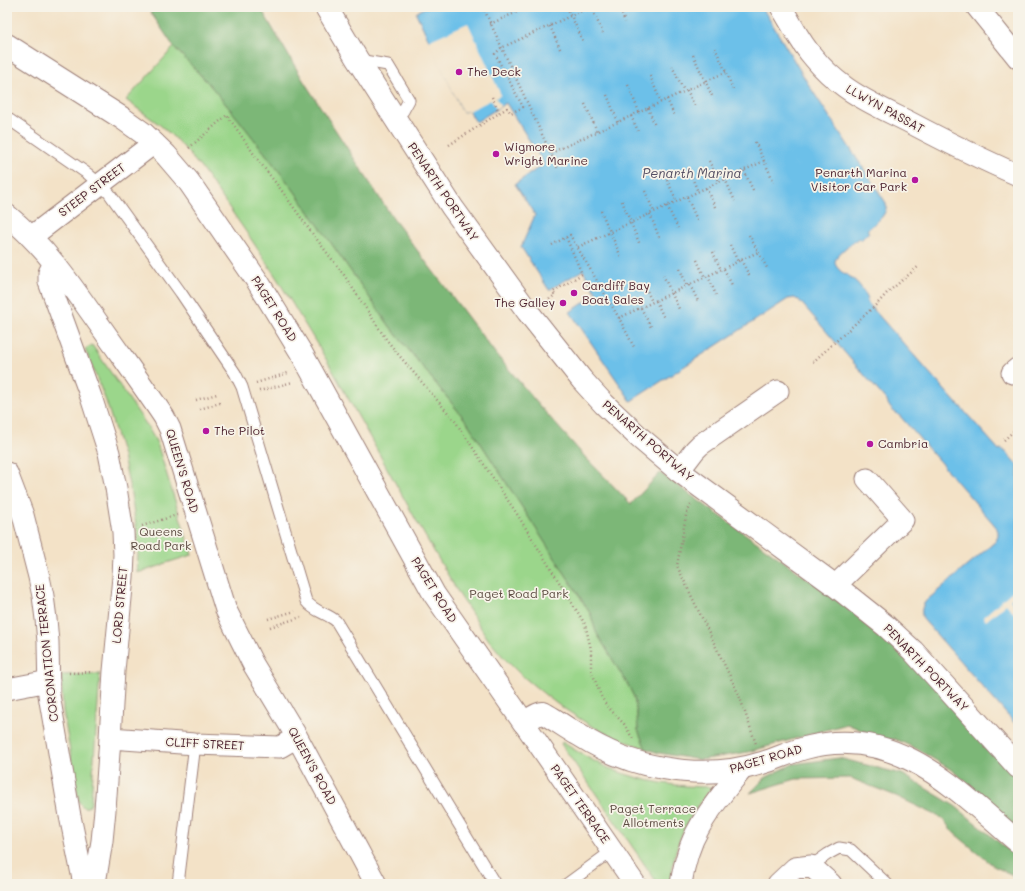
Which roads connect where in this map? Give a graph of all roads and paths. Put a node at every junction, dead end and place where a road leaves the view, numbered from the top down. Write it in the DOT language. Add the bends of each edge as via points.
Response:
graph roads {
  1 [pos="326,7"];
  2 [pos="483,7"];
  3 [pos="567,7"];
  4 [pos="590,7"];
  5 [pos="619,7"];
  6 [pos="643,7"];
  7 [pos="781,7"];
  8 [pos="977,7"];
  9 [pos="517,12"];
  10 [pos="646,12"];
  11 [pos="625,22"];
  12 [pos="490,24"];
  13 [pos="550,26"];
  14 [pos="603,33"];
  15 [pos="583,41"];
  16 [pos="7,45"];
  17 [pos="501,48"];
  18 [pos="715,48"];
  19 [pos="561,51"];
  20 [pos="694,55"];
  21 [pos="1018,58"];
  22 [pos="672,66"];
  23 [pos="726,72"];
  24 [pos="650,76"];
  25 [pos="628,85"];
  26 [pos="687,90"];
  27 [pos="684,91"];
  28 [pos="734,92"];
  29 [pos="607,95"];
  30 [pos="492,97"];
  31 [pos="713,98"];
  32 [pos="667,99"];
  33 [pos="661,102"];
  34 [pos="585,104"];
  35 [pos="695,107"];
  36 [pos="648,108"];
  37 [pos="499,112"];
  38 [pos="639,112"];
  39 [pos="631,116"];
  40 [pos="675,117"];
  41 [pos="7,118"];
  42 [pos="618,122"];
  43 [pos="655,126"];
  44 [pos="597,131"];
  45 [pos="638,131"];
  46 [pos="755,142"];
  47 [pos="154,143"];
  48 [pos="449,145"];
  49 [pos="189,148"];
  50 [pos="551,153"];
  51 [pos="710,161"];
  52 [pos="764,162"];
  53 [pos="558,169"];
  54 [pos="689,170"];
  55 [pos="744,171"];
  56 [pos="1018,175"];
  57 [pos="725,179"];
  58 [pos="667,180"];
  59 [pos="719,182"];
  60 [pos="774,182"];
  61 [pos="100,184"];
  62 [pos="706,188"];
  63 [pos="645,191"];
  64 [pos="698,192"];
  65 [pos="754,192"];
  66 [pos="687,197"];
  67 [pos="622,201"];
  68 [pos="735,201"];
  69 [pos="676,202"];
  70 [pos="667,206"];
  71 [pos="716,209"];
  72 [pos="600,211"];
  73 [pos="654,212"];
  74 [pos="650,214"];
  75 [pos="7,215"];
  76 [pos="697,220"];
  77 [pos="630,223"];
  78 [pos="678,228"];
  79 [pos="610,232"];
  80 [pos="749,235"];
  81 [pos="31,237"];
  82 [pos="566,237"];
  83 [pos="660,237"];
  84 [pos="552,245"];
  85 [pos="640,245"];
  86 [pos="730,245"];
  87 [pos="578,247"];
  88 [pos="713,252"];
  89 [pos="758,252"];
  90 [pos="621,257"];
  91 [pos="697,260"];
  92 [pos="740,261"];
  93 [pos="54,263"];
  94 [pos="918,266"];
  95 [pos="767,268"];
  96 [pos="680,269"];
  97 [pos="723,269"];
  98 [pos="663,275"];
  99 [pos="706,277"];
  100 [pos="750,277"];
  101 [pos="644,284"];
  102 [pos="689,285"];
  103 [pos="732,285"];
  104 [pos="716,295"];
  105 [pos="656,301"];
  106 [pos="652,302"];
  107 [pos="698,302"];
  108 [pos="544,303"];
  109 [pos="641,308"];
  110 [pos="680,311"];
  111 [pos="619,318"];
  112 [pos="664,318"];
  113 [pos="651,327"];
  114 [pos="634,347"];
  115 [pos="813,362"];
  116 [pos="288,373"];
  117 [pos="293,382"];
  118 [pos="251,384"];
  119 [pos="778,391"];
  120 [pos="253,393"];
  121 [pos="217,394"];
  122 [pos="196,400"];
  123 [pos="220,403"];
  124 [pos="200,409"];
  125 [pos="1018,427"];
  126 [pos="1004,440"];
  127 [pos="679,471"];
  128 [pos="7,473"];
  129 [pos="867,480"];
  130 [pos="179,514"];
  131 [pos="686,515"];
  132 [pos="136,528"];
  133 [pos="837,587"];
  134 [pos="296,611"];
  135 [pos="305,616"];
  136 [pos="268,619"];
  137 [pos="270,627"];
  138 [pos="48,681"];
  139 [pos="7,690"];
  140 [pos="524,723"];
  141 [pos="297,737"];
  142 [pos="110,738"];
  143 [pos="635,743"];
  144 [pos="195,744"];
  145 [pos="753,765"];
  146 [pos="1018,767"];
  147 [pos="1018,842"];
  148 [pos="612,851"];
  149 [pos="811,866"];
  150 [pos="84,884"];
  151 [pos="91,884"];
  152 [pos="178,884"];
  153 [pos="376,884"];
  154 [pos="495,884"];
  155 [pos="567,884"];
  156 [pos="636,884"];
  157 [pos="681,884"];
  158 [pos="778,884"];
  159 [pos="831,884"];
  160 [pos="887,884"];
  1 -- 127 [label="street, PENARTH PORTWAY" via="357,60 452,206 528,312 604,404"];
  2 -- 12 [label="path"];
  3 -- 15 [label="path"];
  4 -- 13 [label="path"];
  4 -- 14 [label="path"];
  5 -- 11 [label="path"];
  6 -- 10 [label="path"];
  7 -- 56 [label="street, LLWYN PASSAT" via="810,53 845,87 954,146"];
  8 -- 21 [label="street"];
  9 -- 12 [label="path"];
  12 -- 17 [label="path"];
  13 -- 17 [label="path"];
  13 -- 19 [label="path"];
  16 -- 47 [label="street, PAGET ROAD" via="122,118"];
  17 -- 37 [label="path" via="495,54 523,107 511,113 507,108"];
  17 -- 50 [label="path"];
  18 -- 23 [label="path"];
  20 -- 31 [label="path"];
  22 -- 27 [label="path"];
  23 -- 26 [label="path"];
  23 -- 28 [label="path"];
  24 -- 33 [label="path"];
  25 -- 38 [label="path"];
  26 -- 27 [label="path"];
  26 -- 35 [label="path"];
  27 -- 32 [label="path"];
  29 -- 42 [label="path"];
  30 -- 37 [label="path"];
  32 -- 33 [label="path"];
  32 -- 40 [label="path"];
  33 -- 36 [label="path"];
  34 -- 44 [label="path"];
  36 -- 38 [label="path"];
  36 -- 43 [label="path"];
  37 -- 48 [label="path"];
  38 -- 39 [label="path"];
  39 -- 42 [label="path"];
  39 -- 45 [label="path"];
  41 -- 61 [label="lane"];
  42 -- 44 [label="path"];
  44 -- 50 [label="path"];
  46 -- 52 [label="path"];
  47 -- 61 [label="street, STEEP STREET"];
  47 -- 140 [label="street, PAGET ROAD" via="189,182 258,282 311,370 434,594"];
  49 -- 143 [label="path" via="227,115 312,234 344,274 393,348 455,421 517,514 585,624 592,649 592,669 600,696 624,724"];
  50 -- 53 [label="path"];
  51 -- 59 [label="path"];
  52 -- 55 [label="path"];
  52 -- 60 [label="path"];
  54 -- 64 [label="path"];
  55 -- 57 [label="path"];
  55 -- 65 [label="path"];
  57 -- 59 [label="path"];
  57 -- 68 [label="path"];
  58 -- 69 [label="path"];
  59 -- 62 [label="path"];
  61 -- 81 [label="street, STEEP STREET"];
  61 -- 154 [label="lane" via="109,193 240,380 306,601 336,621"];
  62 -- 64 [label="path"];
  62 -- 71 [label="path"];
  63 -- 73 [label="path"];
  64 -- 66 [label="path"];
  66 -- 69 [label="path"];
  66 -- 76 [label="path"];
  67 -- 77 [label="path"];
  69 -- 70 [label="path"];
  70 -- 73 [label="path"];
  70 -- 78 [label="path"];
  72 -- 79 [label="path"];
  73 -- 74 [label="path"];
  74 -- 77 [label="path"];
  74 -- 83 [label="path"];
  75 -- 81 [label="street, QUEEN'S ROAD"];
  77 -- 79 [label="path"];
  77 -- 85 [label="path"];
  79 -- 87 [label="path"];
  79 -- 90 [label="path"];
  80 -- 89 [label="path"];
  81 -- 93 [label="street, QUEEN'S ROAD"];
  82 -- 84 [label="path"];
  82 -- 108 [label="path" via="582,274 553,292 555,295"];
  82 -- 111 [label="path" via="570,235"];
  86 -- 92 [label="path"];
  88 -- 97 [label="path"];
  89 -- 92 [label="path"];
  89 -- 95 [label="path"];
  91 -- 99 [label="path"];
  92 -- 97 [label="path"];
  92 -- 100 [label="path"];
  93 -- 141 [label="street, QUEEN'S ROAD" via="167,423 226,610 253,664"];
  93 -- 142 [label="street, LORD STREET" via="49,273 49,282 109,453 123,532 124,577"];
  94 -- 115 [label="path"];
  96 -- 102 [label="path"];
  97 -- 99 [label="path"];
  97 -- 103 [label="path"];
  98 -- 110 [label="path"];
  99 -- 102 [label="path"];
  99 -- 104 [label="path"];
  101 -- 106 [label="path"];
  102 -- 105 [label="path"];
  102 -- 107 [label="path"];
  105 -- 106 [label="path"];
  105 -- 112 [label="path"];
  106 -- 109 [label="path"];
  109 -- 111 [label="path"];
  109 -- 113 [label="path"];
  111 -- 114 [label="path"];
  116 -- 118 [label="path"];
  117 -- 120 [label="path"];
  119 -- 127 [label="street" via="700,445"];
  121 -- 122 [label="path"];
  123 -- 124 [label="path"];
  125 -- 126 [label="path"];
  127 -- 133 [label="street, PENARTH PORTWAY"];
  128 -- 138 [label="street, CORONATION TERRACE" via="23,515 43,596"];
  129 -- 133 [label="street" via="903,520 843,578"];
  130 -- 132 [label="path"];
  131 -- 145 [label="path" via="677,566 739,695"];
  133 -- 146 [label="street, PENARTH PORTWAY" via="908,647"];
  134 -- 136 [label="path"];
  135 -- 137 [label="path"];
  138 -- 139 [label="street"];
  138 -- 150 [label="street, CORONATION TERRACE"];
  140 -- 145 [label="street, PAGET ROAD" via="538,714 546,714 595,745 657,767 707,772"];
  140 -- 148 [label="street, PAGET TERRACE"];
  141 -- 144 [label="street, CLIFF STREET" via="280,748"];
  141 -- 153 [label="street, QUEEN'S ROAD"];
  142 -- 144 [label="street, CLIFF STREET"];
  142 -- 151 [label="street, LORD STREET" via="102,841 96,877"];
  144 -- 152 [label="lane"];
  145 -- 147 [label="street, PAGET ROAD" via="824,744 850,743 891,750 920,763 946,780"];
  145 -- 157 [label="street" via="706,816 688,853"];
  148 -- 155 [label="lane"];
  148 -- 156 [label="street, PAGET TERRACE"];
  149 -- 158 [label="street" via="796,868"];
  149 -- 159 [label="street"];
  149 -- 160 [label="lane" via="839,848 851,850"];
}
